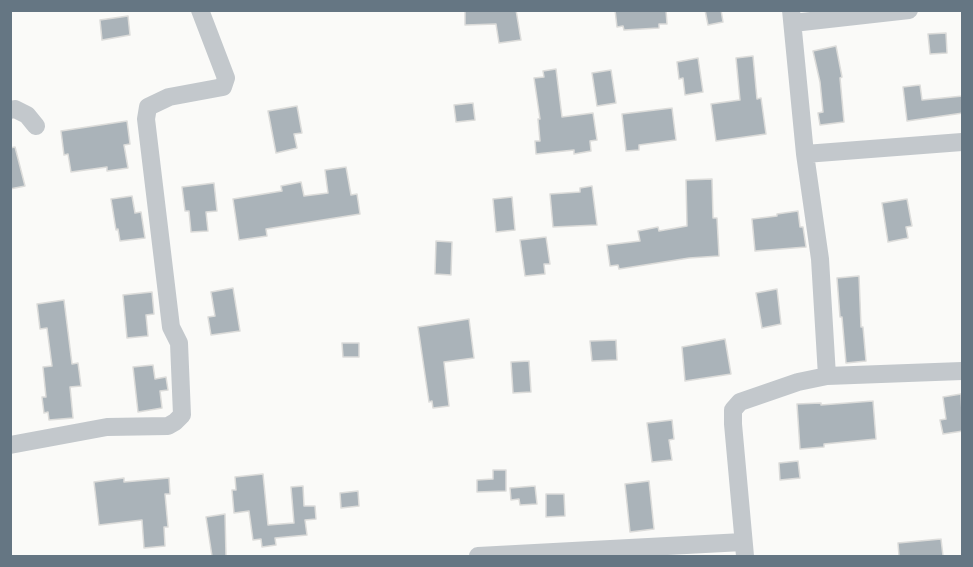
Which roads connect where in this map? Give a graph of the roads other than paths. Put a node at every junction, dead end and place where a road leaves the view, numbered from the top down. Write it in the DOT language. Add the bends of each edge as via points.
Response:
graph roads {
  1 [pos="200,10"];
  2 [pos="909,10"];
  3 [pos="792,17"];
  4 [pos="10,110"];
  5 [pos="36,126"];
  6 [pos="963,142"];
  7 [pos="805,154"];
  8 [pos="963,371"];
  9 [pos="827,376"];
  10 [pos="10,445"];
  11 [pos="744,549"];
  12 [pos="478,556"];
  1 -- 10 [label="street" via="226,78 223,87 169,97 148,107 146,119 171,327 179,343 182,415 168,426 107,427"];
  2 -- 3 [label="street"];
  3 -- 7 [label="street"];
  4 -- 5 [label="street" via="27,115"];
  6 -- 7 [label="street"];
  7 -- 9 [label="street" via="820,258"];
  8 -- 9 [label="street"];
  9 -- 11 [label="street" via="754,396 740,402 734,410"];
  11 -- 12 [label="street"];
}
